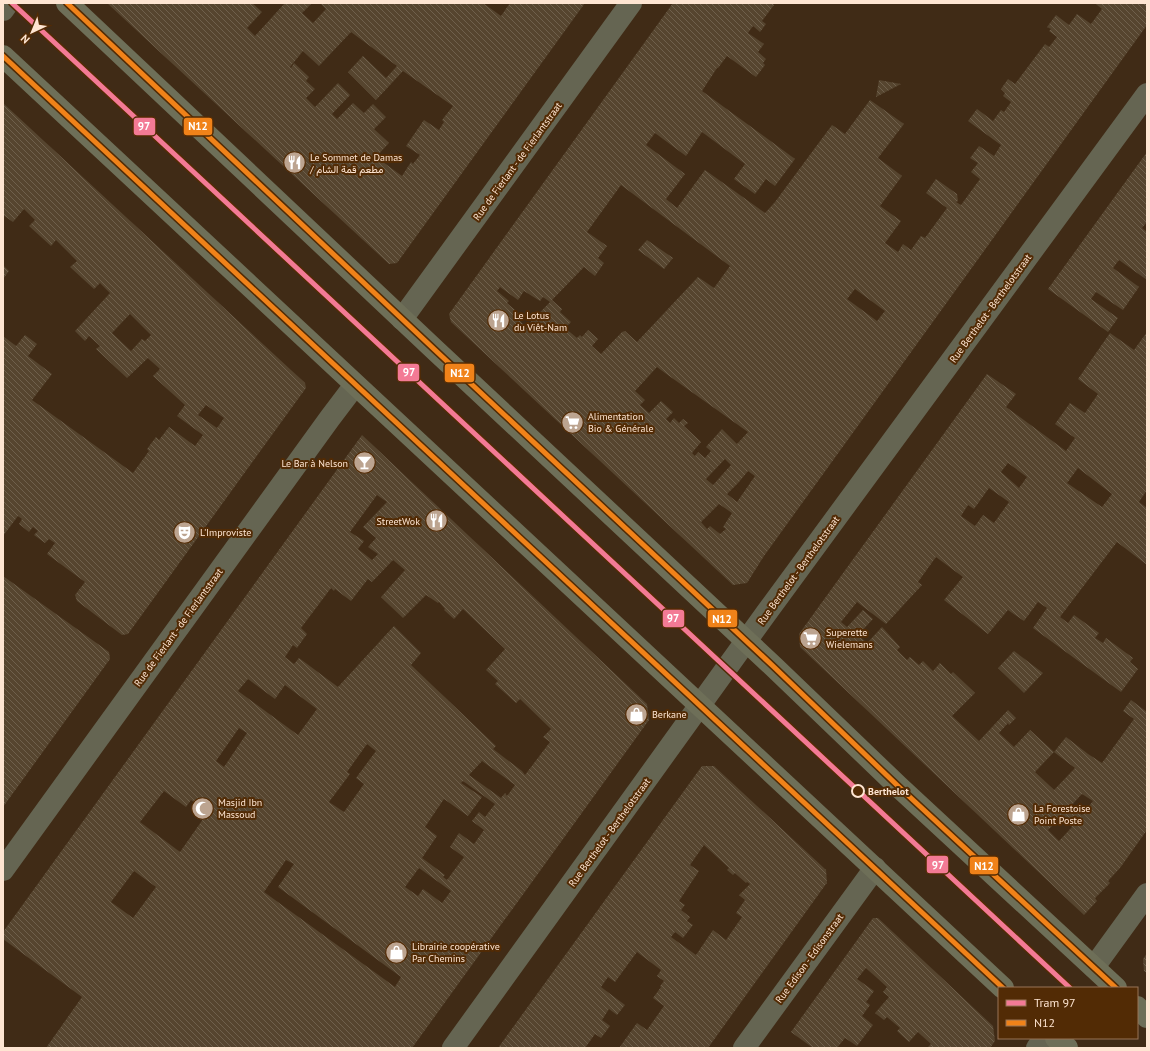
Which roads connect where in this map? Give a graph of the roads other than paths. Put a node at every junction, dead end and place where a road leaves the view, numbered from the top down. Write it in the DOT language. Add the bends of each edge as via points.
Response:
graph roads {
  1 [pos="8,3"];
  2 [pos="67,3"];
  3 [pos="632,3"];
  4 [pos="3,10"];
  5 [pos="3,56"];
  6 [pos="1147,94"];
  7 [pos="402,319"];
  8 [pos="355,385"];
  9 [pos="746,641"];
  10 [pos="700,706"];
  11 [pos="875,868"];
  12 [pos="3,870"];
  13 [pos="1147,894"];
  14 [pos="1094,967"];
  15 [pos="1002,987"];
  16 [pos="1115,987"];
  17 [pos="1138,1008"];
  18 [pos="1147,1017"];
  19 [pos="1043,1039"];
  20 [pos="1057,1039"];
  21 [pos="453,1048"];
  22 [pos="744,1048"];
  23 [pos="1036,1048"];
  24 [pos="1067,1048"];
  1 -- 4 [label="street"];
  2 -- 7 [label="main road"];
  3 -- 7 [label="street, Rue de Fierlant - de Fierlantstraat"];
  5 -- 8 [label="main road"];
  6 -- 9 [label="street, Rue Berthelot - Berthelotstraat"];
  7 -- 9 [label="main road"];
  8 -- 10 [label="main road"];
  8 -- 12 [label="street, Rue de Fierlant - de Fierlantstraat"];
  9 -- 10 [label="street, Rue Berthelot - Berthelotstraat"];
  9 -- 14 [label="main road"];
  10 -- 11 [label="main road"];
  10 -- 21 [label="street, Rue Berthelot - Berthelotstraat"];
  11 -- 15 [label="main road"];
  11 -- 22 [label="street, Rue Edison - Edisonstraat"];
  13 -- 14 [label="street"];
  14 -- 16 [label="main road"];
  17 -- 18 [label="main road"];
  19 -- 23 [label="street"];
  20 -- 24 [label="main road"];
}
